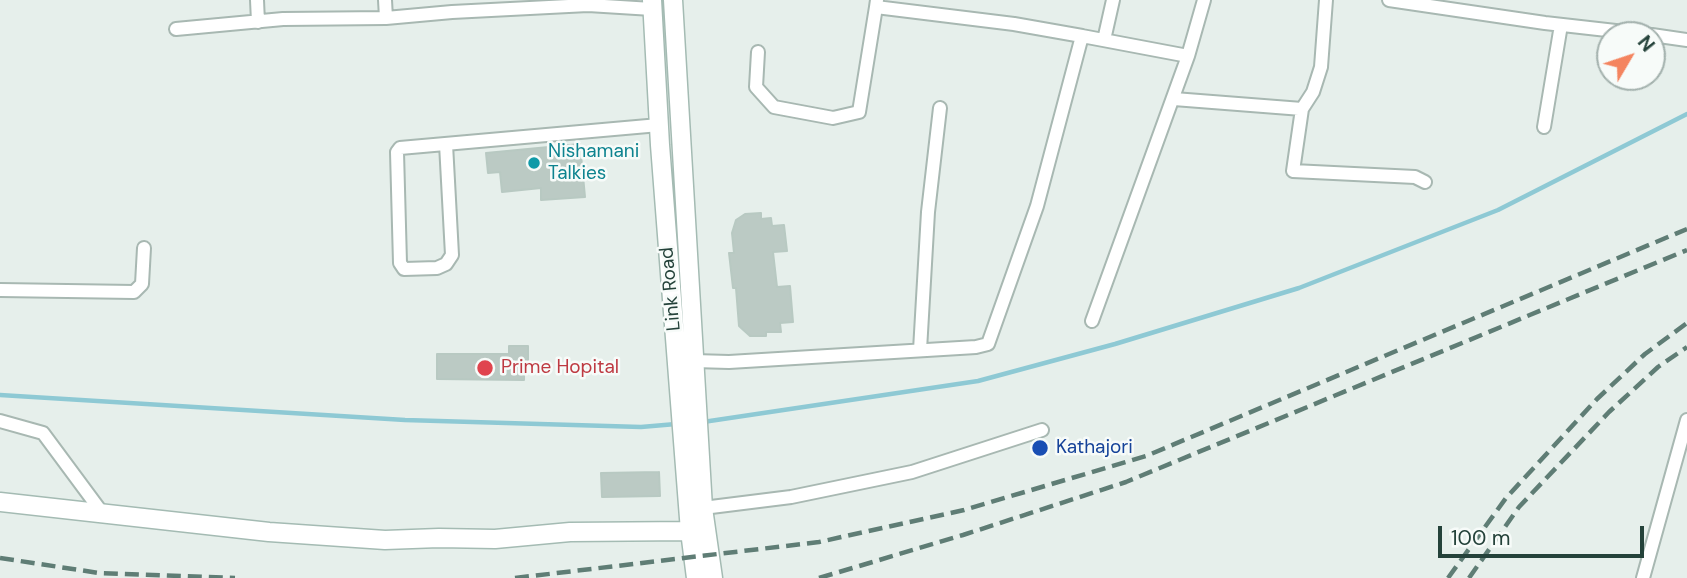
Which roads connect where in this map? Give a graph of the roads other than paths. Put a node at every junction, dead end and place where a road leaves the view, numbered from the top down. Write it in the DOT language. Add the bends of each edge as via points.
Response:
graph roads {
  1 [pos="257,0"];
  2 [pos="385,0"];
  3 [pos="673,0"];
  4 [pos="1113,0"];
  5 [pos="1204,0"];
  6 [pos="1326,0"];
  7 [pos="1390,0"];
  8 [pos="876,4"];
  9 [pos="652,5"];
  10 [pos="386,18"];
  11 [pos="258,22"];
  12 [pos="1561,25"];
  13 [pos="176,29"];
  14 [pos="1596,29"];
  15 [pos="1082,36"];
  16 [pos="1666,37"];
  17 [pos="1104,40"];
  18 [pos="1687,40"];
  19 [pos="758,52"];
  20 [pos="1188,56"];
  21 [pos="1174,99"];
  22 [pos="940,108"];
  23 [pos="1302,109"];
  24 [pos="659,125"];
  25 [pos="1544,127"];
  26 [pos="446,144"];
  27 [pos="1425,182"];
  28 [pos="144,248"];
  29 [pos="0,290"];
  30 [pos="1092,321"];
  31 [pos="920,350"];
  32 [pos="694,361"];
  33 [pos="688,396"];
  34 [pos="1687,420"];
  35 [pos="0,421"];
  36 [pos="1042,430"];
  37 [pos="691,437"];
  38 [pos="0,502"];
  39 [pos="703,508"];
  40 [pos="103,514"];
  41 [pos="690,531"];
  42 [pos="696,578"];
  43 [pos="713,578"];
  44 [pos="1643,578"];
  1 -- 11 [label="street"];
  2 -- 10 [label="street"];
  3 -- 32 [label="main road, Link Road"];
  4 -- 17 [label="street"];
  5 -- 20 [label="street"];
  6 -- 23 [label="street" via="1321,67"];
  7 -- 12 [label="street"];
  8 -- 15 [label="street"];
  8 -- 19 [label="street" via="859,112 833,118 774,107 756,87"];
  9 -- 10 [label="street"];
  9 -- 24 [label="main road, Link Road"];
  10 -- 11 [label="street"];
  11 -- 13 [label="street"];
  12 -- 14 [label="street"];
  12 -- 25 [label="street"];
  15 -- 17 [label="street"];
  15 -- 31 [label="street" via="1037,206 988,344"];
  16 -- 18 [label="street"];
  17 -- 20 [label="street"];
  20 -- 21 [label="street"];
  21 -- 23 [label="street"];
  21 -- 30 [label="street"];
  22 -- 31 [label="street"];
  23 -- 27 [label="street" via="1293,171"];
  24 -- 26 [label="street"];
  24 -- 33 [label="main road, Link Road"];
  26 -- 26 [label="street" via="402,147 397,152 400,262 404,269 438,268 452,255"];
  28 -- 29 [label="street" via="142,284 134,292"];
  31 -- 32 [label="street"];
  32 -- 33 [label="main road, Link Road"];
  33 -- 37 [label="main road, Link Road"];
  34 -- 44 [label="street"];
  35 -- 40 [label="street" via="43,433"];
  36 -- 39 [label="street" via="912,472 791,497"];
  37 -- 39 [label="main road, Link Road"];
  37 -- 41 [label="main road, Link Road"];
  38 -- 40 [label="main road"];
  39 -- 43 [label="main road, Link Road"];
  40 -- 41 [label="main road" via="385,540"];
  41 -- 42 [label="main road, Link Road"];
}
